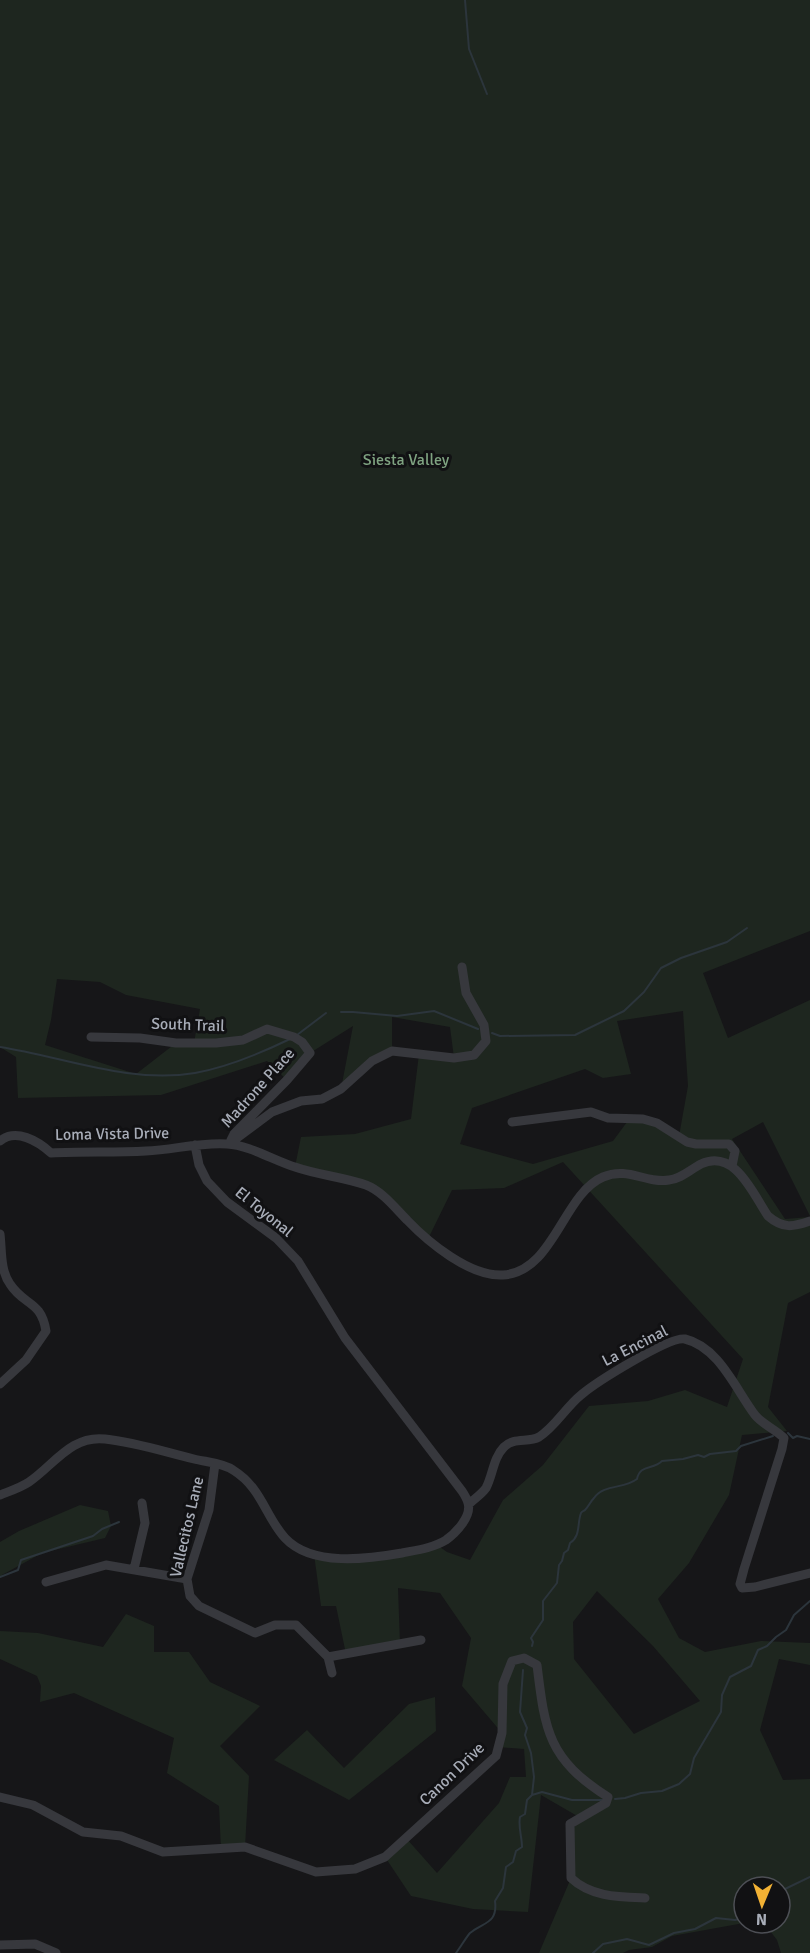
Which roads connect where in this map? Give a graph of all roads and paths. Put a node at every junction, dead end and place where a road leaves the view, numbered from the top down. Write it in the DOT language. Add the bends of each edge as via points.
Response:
graph roads {
  1 [pos="462,967"];
  2 [pos="91,1037"];
  3 [pos="310,1053"];
  4 [pos="513,1122"];
  5 [pos="0,1141"];
  6 [pos="230,1144"];
  7 [pos="195,1145"];
  8 [pos="732,1166"];
  9 [pos="810,1221"];
  10 [pos="0,1234"];
  11 [pos="3,1277"];
  12 [pos="0,1384"];
  13 [pos="215,1464"];
  14 [pos="0,1495"];
  15 [pos="142,1503"];
  16 [pos="469,1504"];
  17 [pos="134,1569"];
  18 [pos="810,1573"];
  19 [pos="187,1579"];
  20 [pos="46,1582"];
  21 [pos="421,1640"];
  22 [pos="328,1657"];
  23 [pos="332,1673"];
  24 [pos="0,1797"];
  25 [pos="645,1898"];
  26 [pos="0,1945"];
  27 [pos="56,1953"];
  1 -- 6 [label="street" via="466,993 484,1025 486,1041 474,1055 454,1059 392,1051 372,1061 341,1089 272,1112"];
  2 -- 3 [label="street, South Trail" via="216,1043 243,1040 267,1029 302,1041"];
  3 -- 6 [label="street, Madrone Place" via="234,1134"];
  4 -- 8 [label="street" via="591,1112 608,1118 643,1119 687,1142 729,1144 735,1151"];
  5 -- 7 [label="street, Loma Vista Drive" via="5,1137 23,1137 38,1142 51,1153 148,1151"];
  6 -- 7 [label="street"];
  6 -- 8 [label="street" via="295,1167 369,1186 434,1245 475,1270 500,1275 516,1272 536,1258 558,1233 578,1198 603,1177 632,1173 670,1180 712,1160"];
  7 -- 16 [label="street, El Toyonal" via="207,1181 298,1261 345,1338"];
  8 -- 9 [label="street" via="773,1221 787,1227"];
  10 -- 11 [label="street"];
  11 -- 12 [label="street" via="40,1311 46,1331 26,1360"];
  13 -- 14 [label="street" via="132,1443 88,1439 72,1445 31,1481"];
  13 -- 16 [label="street" via="232,1468 252,1486 285,1538 298,1548 323,1556 370,1559 437,1545 459,1528"];
  13 -- 19 [label="street, Vallecitos Lane" via="209,1510"];
  15 -- 17 [label="street" via="145,1523"];
  16 -- 18 [label="street, La Encinal" via="485,1490 498,1454 506,1445 537,1438 580,1395 616,1370 667,1343 683,1339 719,1361 757,1417 784,1438 744,1569 742,1588"];
  17 -- 19 [label="street"];
  17 -- 20 [label="street" via="105,1565"];
  19 -- 22 [label="street, Vallecitos Lane" via="190,1596 199,1606 255,1633 275,1625 296,1624"];
  21 -- 22 [label="street"];
  22 -- 23 [label="street"];
  24 -- 25 [label="street, Canon Drive" via="33,1804 84,1832 121,1836 163,1852 245,1847 316,1872 356,1869 385,1857 496,1756 502,1733 503,1684 512,1661 524,1658 537,1665 548,1731 561,1758 608,1797 606,1803 570,1824 571,1878 590,1891"];
  26 -- 27 [label="street" via="35,1944"];
}
